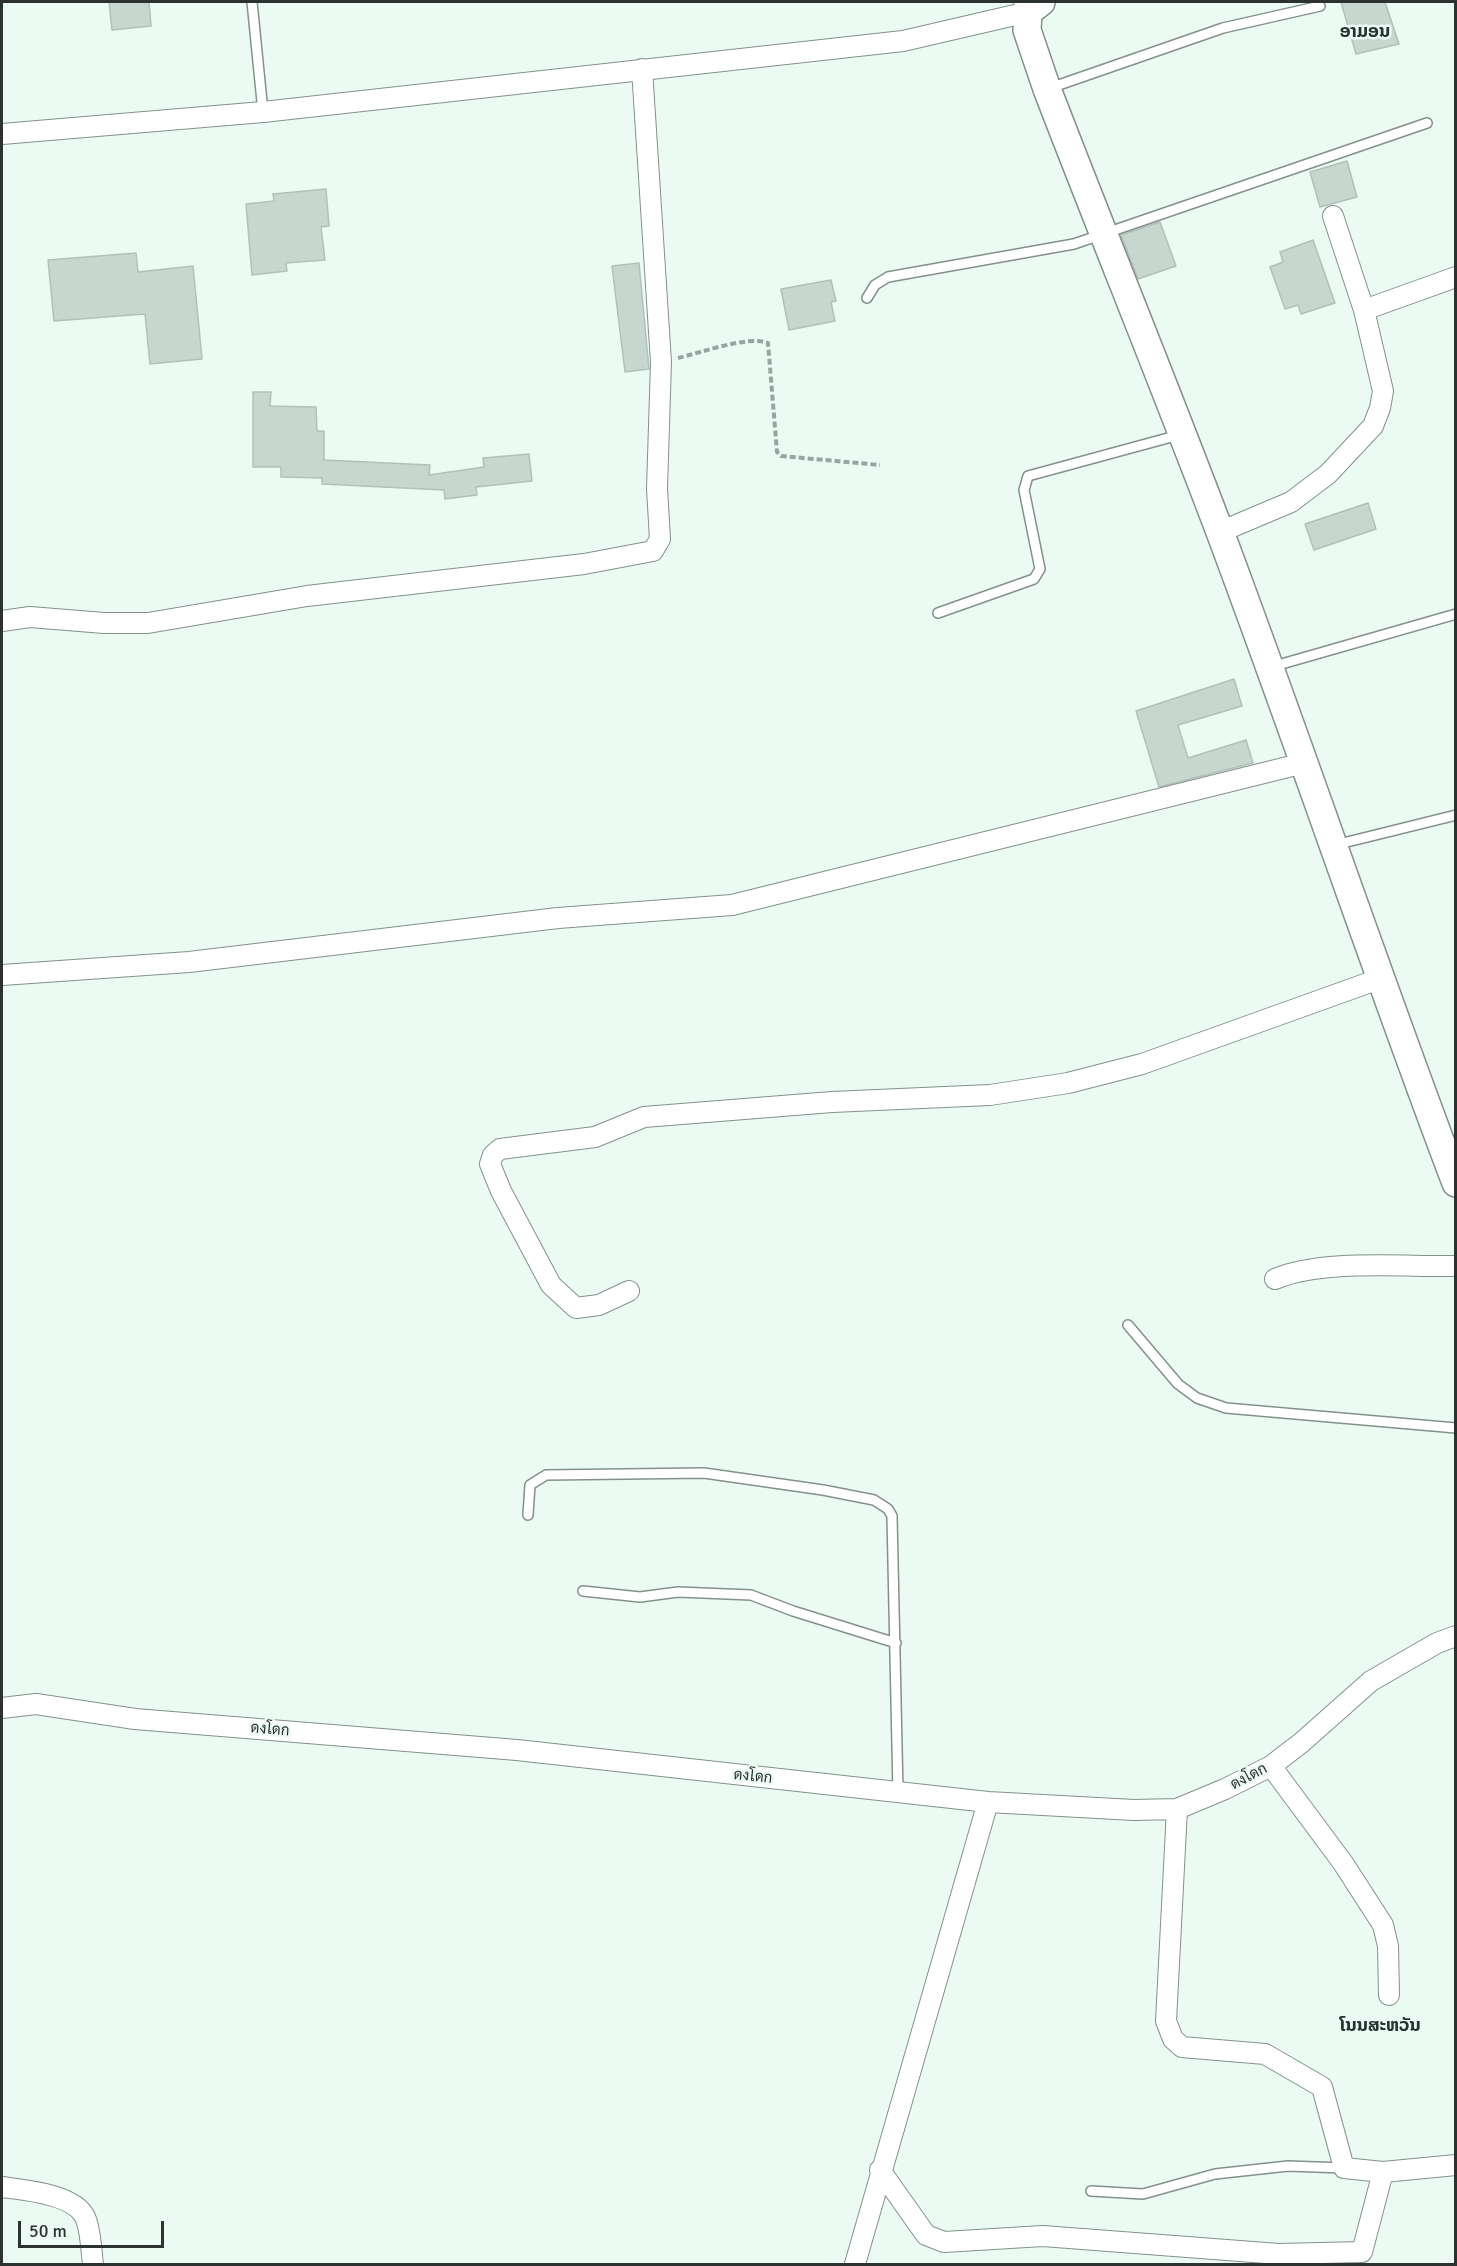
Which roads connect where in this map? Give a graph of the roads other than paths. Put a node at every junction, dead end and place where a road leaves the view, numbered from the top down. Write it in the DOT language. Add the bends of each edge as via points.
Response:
graph roads {
  1 [pos="252,2"];
  2 [pos="1031,5"];
  3 [pos="1320,6"];
  4 [pos="642,69"];
  5 [pos="1047,89"];
  6 [pos="263,112"];
  7 [pos="1426,123"];
  8 [pos="2,134"];
  9 [pos="1333,216"];
  10 [pos="1104,235"];
  11 [pos="1455,277"];
  12 [pos="867,298"];
  13 [pos="1364,310"];
  14 [pos="1181,434"];
  15 [pos="1220,532"];
  16 [pos="938,613"];
  17 [pos="1455,615"];
  18 [pos="2,621"];
  19 [pos="1269,667"];
  20 [pos="1304,763"];
  21 [pos="1455,815"];
  22 [pos="1332,845"];
  23 [pos="2,975"];
  24 [pos="1379,979"];
  25 [pos="1455,1183"];
  26 [pos="1455,1266"];
  27 [pos="1275,1279"];
  28 [pos="629,1291"];
  29 [pos="1128,1325"];
  30 [pos="1455,1428"];
  31 [pos="528,1515"];
  32 [pos="583,1592"];
  33 [pos="1455,1636"];
  34 [pos="896,1643"];
  35 [pos="2,1708"];
  36 [pos="1271,1766"];
  37 [pos="898,1793"];
  38 [pos="988,1803"];
  39 [pos="1177,1809"];
  40 [pos="1389,1995"];
  41 [pos="1455,2165"];
  42 [pos="1344,2168"];
  43 [pos="880,2170"];
  44 [pos="1383,2172"];
  45 [pos="2,2187"];
  46 [pos="1091,2191"];
  47 [pos="1360,2258"];
  48 [pos="93,2265"];
  49 [pos="855,2265"];
  1 -- 6 [label="lane"];
  2 -- 4 [label="street" via="903,41"];
  2 -- 5 [label="street" via="1027,30"];
  3 -- 5 [label="lane" via="1223,28"];
  4 -- 6 [label="street"];
  4 -- 18 [label="street" via="661,362 657,489 660,539 653,551 584,564 307,596 148,623 30,617"];
  5 -- 10 [label="street"];
  6 -- 8 [label="street"];
  7 -- 10 [label="lane"];
  9 -- 13 [label="street"];
  10 -- 12 [label="lane" via="1074,244 888,277 875,285"];
  10 -- 14 [label="street"];
  11 -- 13 [label="street"];
  13 -- 15 [label="street" via="1383,391 1373,426 1328,474 1292,502"];
  14 -- 15 [label="street"];
  14 -- 16 [label="lane" via="1028,476 1024,490 1038,575"];
  15 -- 19 [label="street"];
  17 -- 19 [label="lane"];
  19 -- 20 [label="street"];
  20 -- 22 [label="street"];
  20 -- 23 [label="street" via="732,905 558,918 189,962"];
  21 -- 22 [label="lane"];
  22 -- 24 [label="street"];
  24 -- 25 [label="street"];
  24 -- 28 [label="street" via="1142,1064 1068,1083 990,1095 832,1102 644,1117 595,1137 500,1149 493,1155 490,1164 501,1191 551,1285 576,1308 599,1305"];
  26 -- 27 [label="street" via="1323,1268 1296,1270"];
  29 -- 30 [label="lane" via="1179,1384 1197,1398 1226,1408"];
  31 -- 34 [label="lane" via="531,1485 546,1475 557,1474 704,1473 874,1500 892,1516"];
  32 -- 34 [label="lane" via="640,1598 678,1592 752,1595"];
  33 -- 36 [label="street, ดงโดก" via="1371,1681"];
  34 -- 37 [label="lane"];
  35 -- 37 [label="street, ดงโดก" via="36,1704 135,1719 517,1750"];
  36 -- 39 [label="street, ดงโดก"];
  36 -- 40 [label="street" via="1343,1863 1383,1925 1388,1946"];
  37 -- 38 [label="street, ดงโดก"];
  38 -- 39 [label="street, ดงโดก"];
  38 -- 43 [label="street"];
  39 -- 42 [label="street" via="1166,2021 1173,2039 1182,2048 1192,2050 1265,2054 1322,2086"];
  41 -- 44 [label="street"];
  42 -- 44 [label="street"];
  42 -- 46 [label="lane" via="1288,2166 1215,2174 1143,2194"];
  43 -- 47 [label="street" via="926,2235 944,2242 1043,2236"];
  43 -- 49 [label="street"];
  44 -- 47 [label="street"];
  45 -- 48 [label="street" via="36,2191 70,2203 85,2216"];
}
